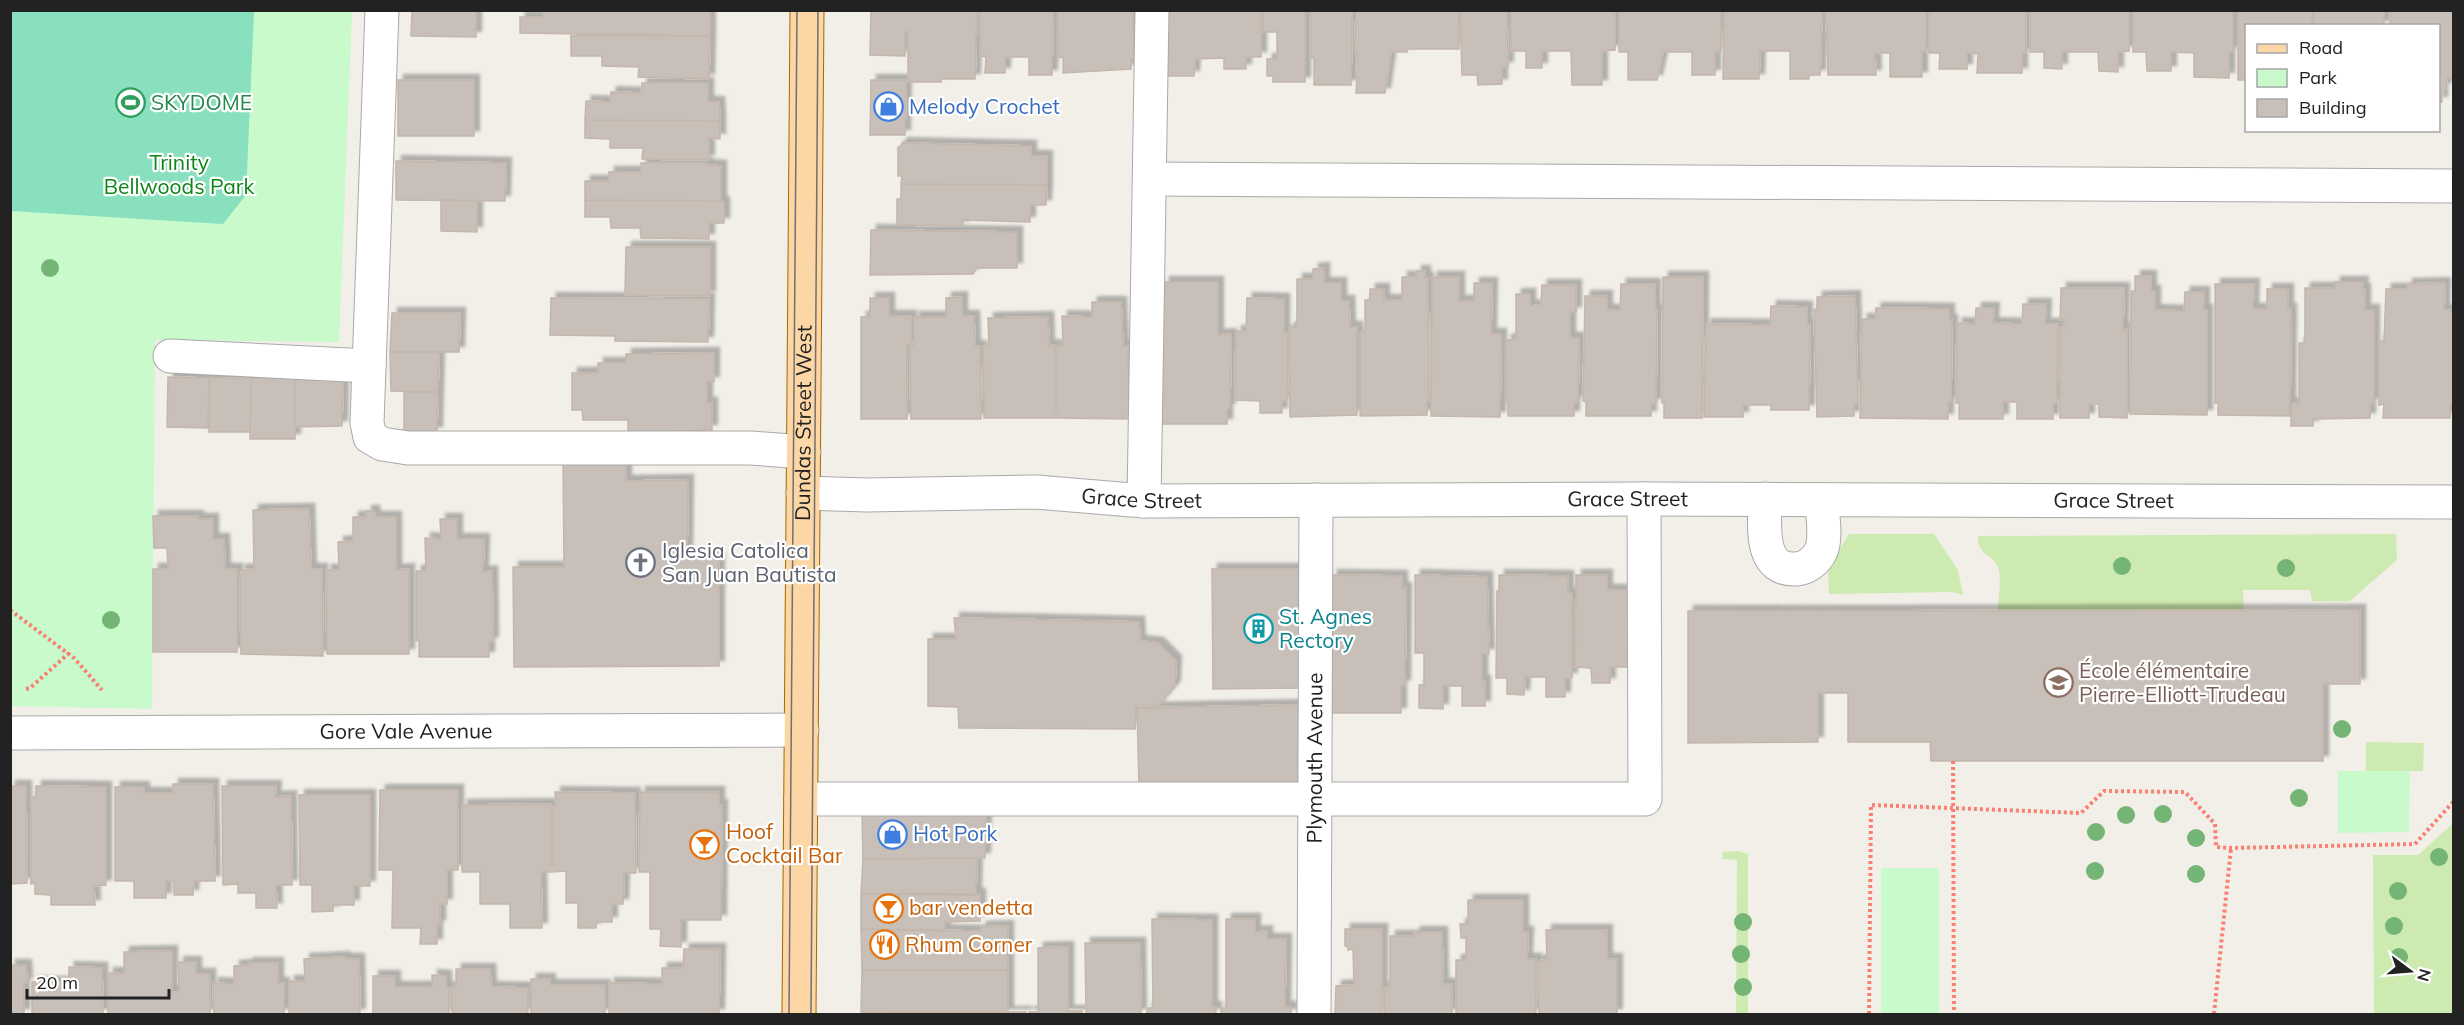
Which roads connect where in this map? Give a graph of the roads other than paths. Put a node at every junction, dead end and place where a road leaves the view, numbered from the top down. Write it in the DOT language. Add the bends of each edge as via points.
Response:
graph roads {
  1 [pos="382,10"];
  2 [pos="807,10"];
  3 [pos="1152,10"];
  4 [pos="1150,179"];
  5 [pos="2454,186"];
  6 [pos="170,356"];
  7 [pos="369,366"];
  8 [pos="804,452"];
  9 [pos="804,493"];
  10 [pos="1644,499"];
  11 [pos="1765,499"];
  12 [pos="1316,500"];
  13 [pos="1822,500"];
  14 [pos="1144,501"];
  15 [pos="2454,502"];
  16 [pos="802,730"];
  17 [pos="10,733"];
  18 [pos="801,799"];
  19 [pos="1314,800"];
  20 [pos="799,1014"];
  21 [pos="1314,1014"];
  1 -- 7 [label="street"];
  2 -- 8 [label="main road, Dundas Street West"];
  3 -- 4 [label="street"];
  4 -- 5 [label="street"];
  4 -- 14 [label="street"];
  6 -- 7 [label="street"];
  7 -- 8 [label="street" via="367,423 370,437 382,444 408,448 750,448"];
  8 -- 9 [label="main road, Dundas Street West"];
  9 -- 14 [label="street, Grace Street" via="1036,492"];
  9 -- 16 [label="main road, Dundas Street West"];
  10 -- 11 [label="street, Grace Street"];
  10 -- 12 [label="street, Grace Street"];
  10 -- 19 [label="street" via="1645,799"];
  11 -- 13 [label="street, Grace Street"];
  11 -- 13 [label="street" via="1768,554 1782,567 1791,569 1809,565 1821,550"];
  12 -- 14 [label="street, Grace Street"];
  12 -- 19 [label="street, Plymouth Avenue"];
  13 -- 15 [label="street, Grace Street"];
  16 -- 17 [label="street, Gore Vale Avenue"];
  16 -- 18 [label="main road, Dundas Street West"];
  18 -- 19 [label="street"];
  18 -- 20 [label="main road, Dundas Street West"];
  19 -- 21 [label="street, Plymouth Avenue"];
}
